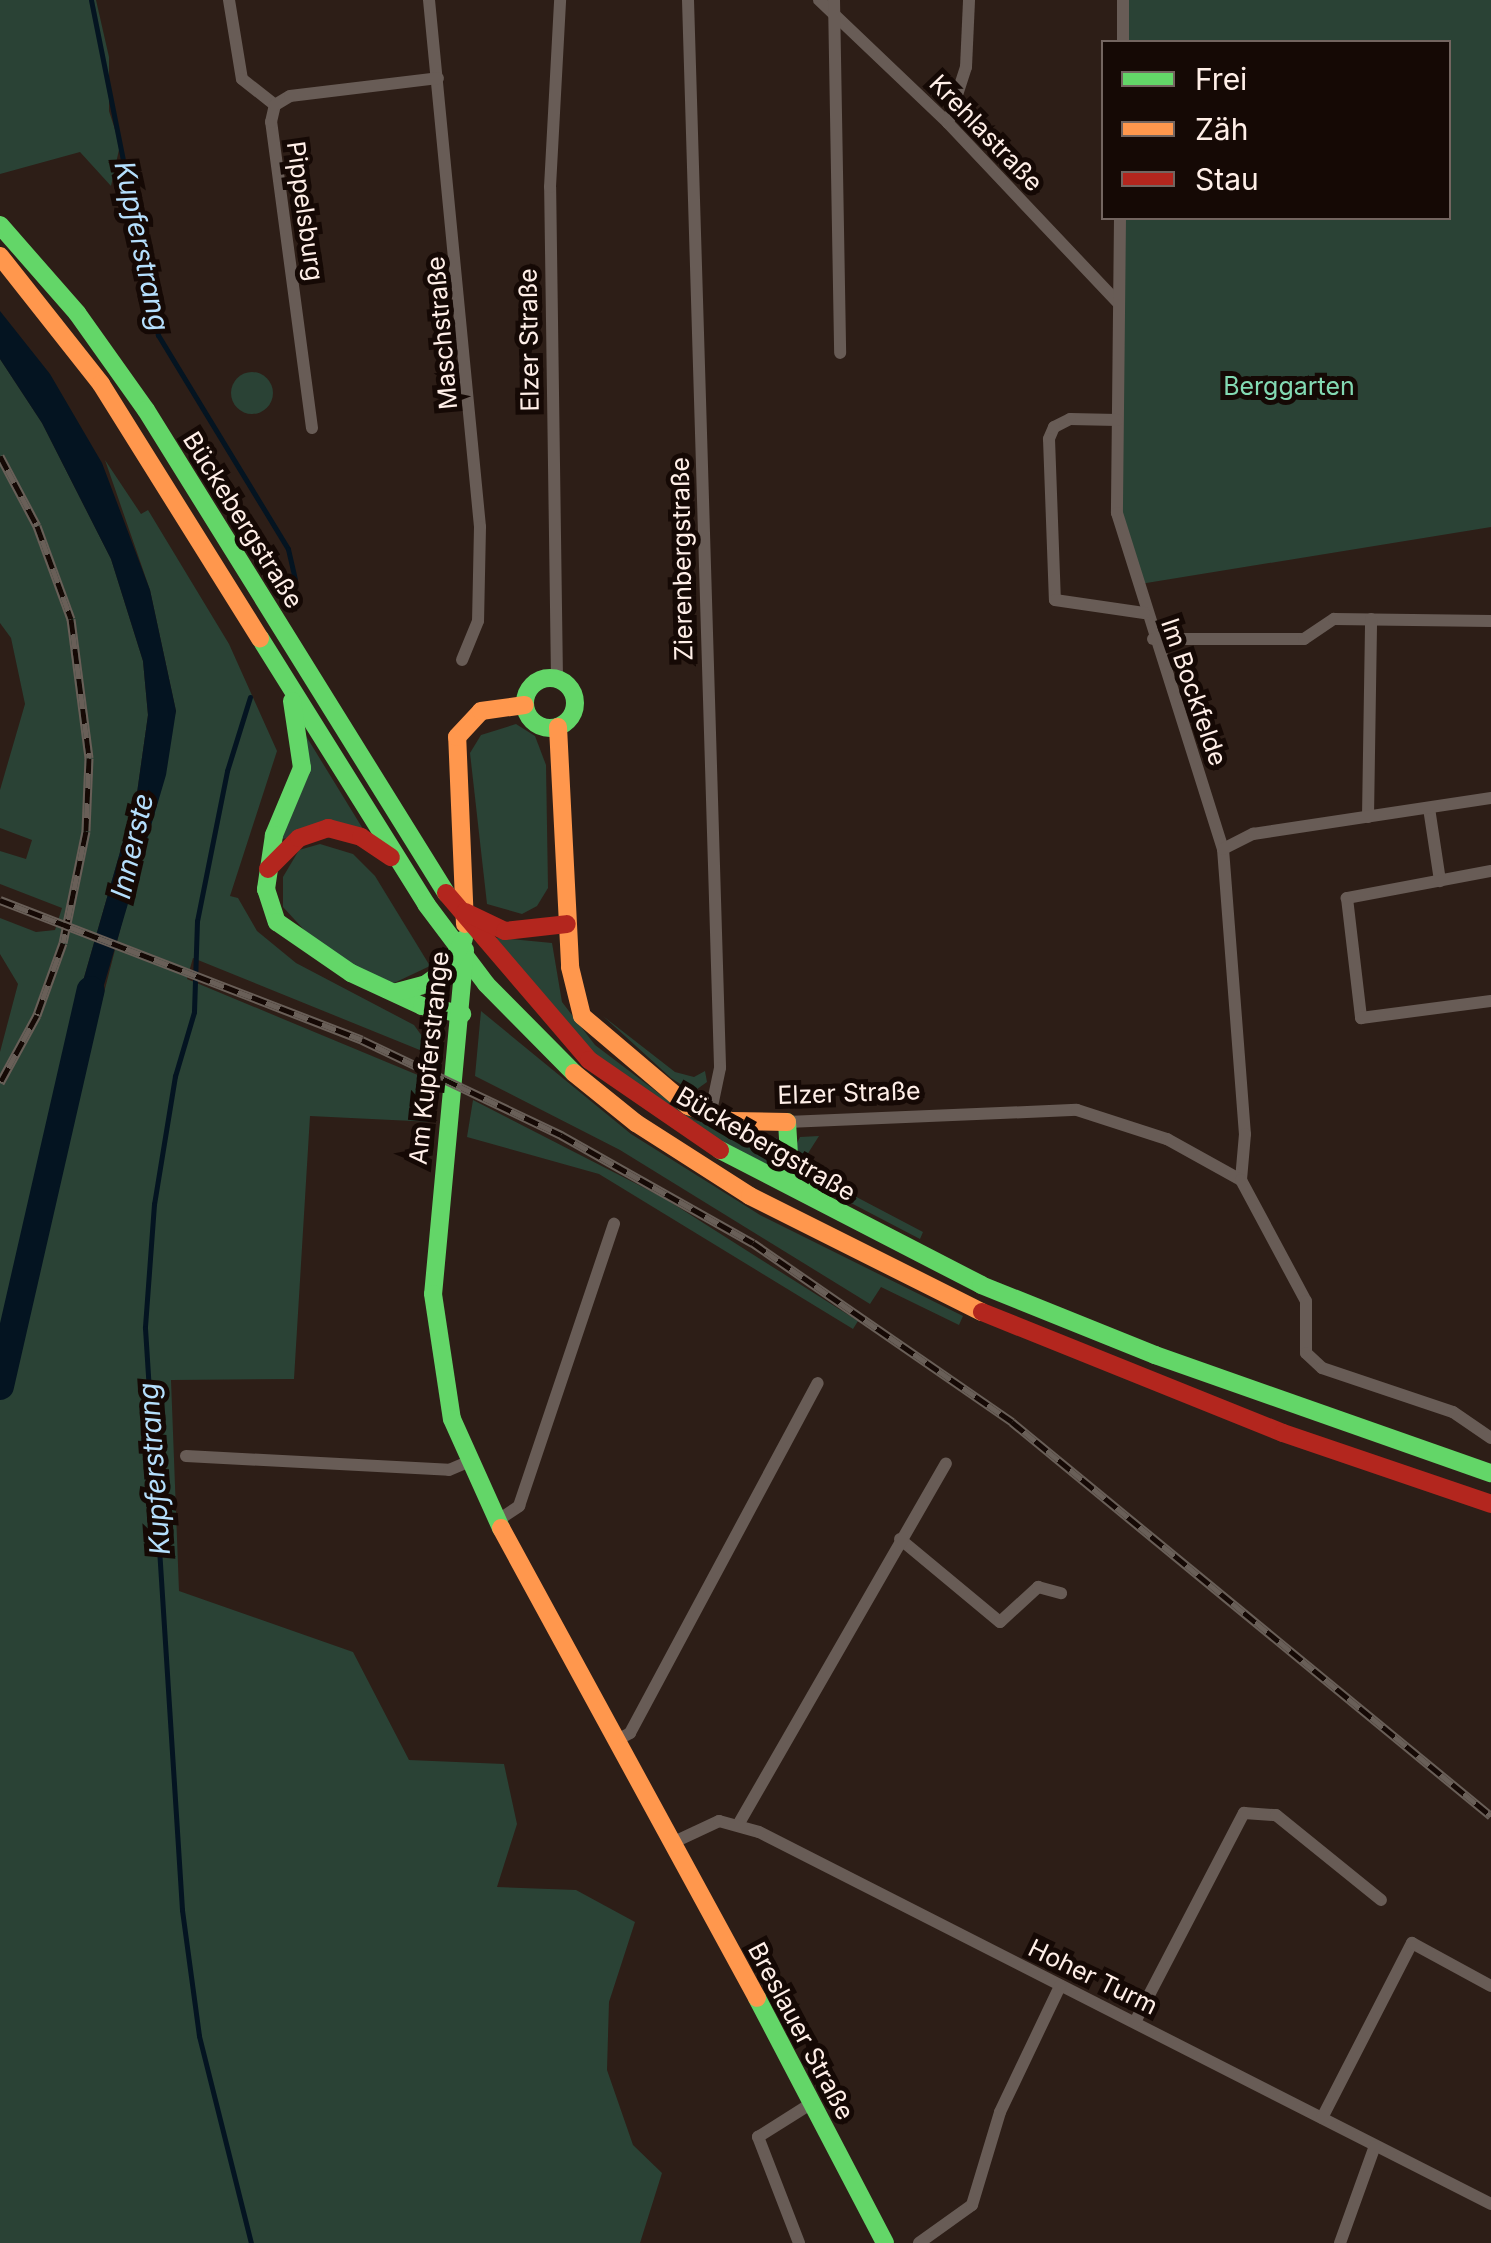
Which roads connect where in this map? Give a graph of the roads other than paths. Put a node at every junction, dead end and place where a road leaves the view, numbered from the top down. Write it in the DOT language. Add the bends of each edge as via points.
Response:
graph roads {
  1 [pos="229,0"];
  2 [pos="430,0"];
  3 [pos="560,0"];
  4 [pos="688,0"];
  5 [pos="819,0"];
  6 [pos="834,0"];
  7 [pos="968,0"];
  8 [pos="1123,0"];
  9 [pos="834,16"];
  10 [pos="1123,40"];
  11 [pos="438,78"];
  12 [pos="275,105"];
  13 [pos="948,123"];
  14 [pos="1120,220"];
  15 [pos="0,225"];
  16 [pos="0,256"];
  17 [pos="1118,302"];
  18 [pos="840,354"];
  19 [pos="1117,420"];
  20 [pos="312,428"];
  21 [pos="1144,613"];
  22 [pos="1370,619"];
  23 [pos="1491,621"];
  24 [pos="1153,639"];
  25 [pos="462,660"];
  26 [pos="557,679"];
  27 [pos="290,687"];
  28 [pos="525,706"];
  29 [pos="558,727"];
  30 [pos="1491,798"];
  31 [pos="1430,808"];
  32 [pos="1368,817"];
  33 [pos="1223,848"];
  34 [pos="400,863"];
  35 [pos="268,869"];
  36 [pos="1491,871"];
  37 [pos="1440,881"];
  38 [pos="455,907"];
  39 [pos="567,924"];
  40 [pos="466,936"];
  41 [pos="397,992"];
  42 [pos="1491,1001"];
  43 [pos="462,1014"];
  44 [pos="710,1116"];
  45 [pos="788,1122"];
  46 [pos="1241,1180"];
  47 [pos="833,1213"];
  48 [pos="614,1224"];
  49 [pos="818,1383"];
  50 [pos="1491,1438"];
  51 [pos="186,1456"];
  52 [pos="468,1462"];
  53 [pos="946,1464"];
  54 [pos="1491,1474"];
  55 [pos="1491,1504"];
  56 [pos="497,1521"];
  57 [pos="900,1538"];
  58 [pos="1061,1593"];
  59 [pos="619,1744"];
  60 [pos="738,1825"];
  61 [pos="672,1844"];
  62 [pos="1381,1900"];
  63 [pos="1060,1986"];
  64 [pos="1491,1986"];
  65 [pos="1135,2022"];
  66 [pos="812,2104"];
  67 [pos="1322,2118"];
  68 [pos="1375,2146"];
  69 [pos="1491,2204"];
  70 [pos="799,2243"];
  71 [pos="885,2243"];
  72 [pos="919,2243"];
  73 [pos="1340,2243"];
  1 -- 12 [label="street" via="242,79"];
  2 -- 11 [label="street, Maschstraße"];
  3 -- 26 [label="street, Elzer Straße" via="550,187"];
  4 -- 44 [label="street, Zierenbergstraße" via="720,1068"];
  5 -- 9 [label="street, Krehlastraße"];
  6 -- 9 [label="street"];
  7 -- 13 [label="street" via="966,67"];
  8 -- 10 [label="street"];
  9 -- 13 [label="street, Krehlastraße"];
  9 -- 18 [label="street"];
  11 -- 12 [label="street" via="290,96"];
  11 -- 25 [label="street, Maschstraße" via="480,527 478,621"];
  12 -- 20 [label="street, Pippelsburg" via="271,122"];
  13 -- 17 [label="street, Krehlastraße"];
  14 -- 17 [label="street, Im Bockfelde"];
  15 -- 38 [label="main road, Bückebergstraße" via="78,313 146,410"];
  16 -- 27 [label="main road, Bückebergstraße" via="101,384"];
  17 -- 19 [label="street, Im Bockfelde"];
  19 -- 21 [label="street, Im Bockfelde" via="1117,514"];
  19 -- 21 [label="street" via="1070,419 1048,439 1055,600"];
  21 -- 24 [label="street, Im Bockfelde"];
  22 -- 23 [label="street"];
  22 -- 24 [label="street" via="1334,619 1304,639"];
  22 -- 32 [label="street"];
  24 -- 33 [label="street, Im Bockfelde"];
  26 -- 28 [label="main road" via="534,684"];
  26 -- 29 [label="main road, Elzer Straße" via="570,689 574,704"];
  27 -- 34 [label="main road, Bückebergstraße"];
  27 -- 35 [label="main road" via="302,768"];
  28 -- 29 [label="main road" via="538,725"];
  28 -- 40 [label="main road, Am Kupferstrange" via="481,711 458,737 453,760"];
  29 -- 39 [label="main road, Elzer Straße"];
  30 -- 31 [label="street"];
  31 -- 32 [label="street"];
  31 -- 37 [label="street"];
  32 -- 33 [label="street" via="1253,834"];
  33 -- 46 [label="street, Im Bockfelde" via="1245,1134"];
  34 -- 35 [label="main road" via="361,837 328,828 299,838"];
  34 -- 55 [label="main road, Bückebergstraße" via="486,984 566,1066 636,1123 820,1233 1058,1346"];
  35 -- 41 [label="main road" via="268,905 293,938"];
  36 -- 37 [label="street"];
  37 -- 42 [label="street" via="1346,898 1360,1018"];
  38 -- 39 [label="main road" via="516,932"];
  38 -- 47 [label="main road, Bückebergstraße" via="589,1060 642,1101"];
  39 -- 44 [label="main road, Elzer Straße" via="582,1016 655,1084"];
  40 -- 41 [label="main road" via="449,967 426,984"];
  40 -- 43 [label="main road, Am Kupferstrange"];
  41 -- 43 [label="main road" via="422,1006"];
  43 -- 52 [label="main road, Am Kupferstrange" via="433,1294 452,1418"];
  44 -- 45 [label="main road, Elzer Straße"];
  45 -- 46 [label="street, Elzer Straße" via="1077,1110 1167,1139"];
  45 -- 47 [label="main road" via="790,1171"];
  46 -- 50 [label="street" via="1306,1301 1306,1353 1322,1368 1453,1412"];
  47 -- 54 [label="main road, Bückebergstraße" via="981,1285 1155,1355"];
  48 -- 56 [label="street" via="518,1506"];
  49 -- 59 [label="street"];
  51 -- 52 [label="street" via="448,1470"];
  52 -- 56 [label="main road, Am Kupferstrange"];
  53 -- 57 [label="street"];
  56 -- 59 [label="main road, Am Kupferstrange"];
  57 -- 58 [label="street" via="1000,1622 1038,1588"];
  57 -- 60 [label="street"];
  59 -- 61 [label="main road, Am Kupferstrange" via="624,1771"];
  60 -- 61 [label="street" via="715,1822"];
  60 -- 63 [label="street, Hoher Turm"];
  61 -- 66 [label="main road, Breslauer Straße"];
  62 -- 65 [label="street" via="1276,1816 1244,1812"];
  63 -- 65 [label="street, Hoher Turm"];
  63 -- 72 [label="street" via="1000,2112 972,2206"];
  64 -- 67 [label="street" via="1412,1943"];
  65 -- 67 [label="street, Hoher Turm"];
  66 -- 70 [label="street" via="758,2137"];
  66 -- 71 [label="main road, Breslauer Straße"];
  67 -- 68 [label="street, Hoher Turm"];
  68 -- 69 [label="street, Hoher Turm"];
  68 -- 73 [label="street"];
}
